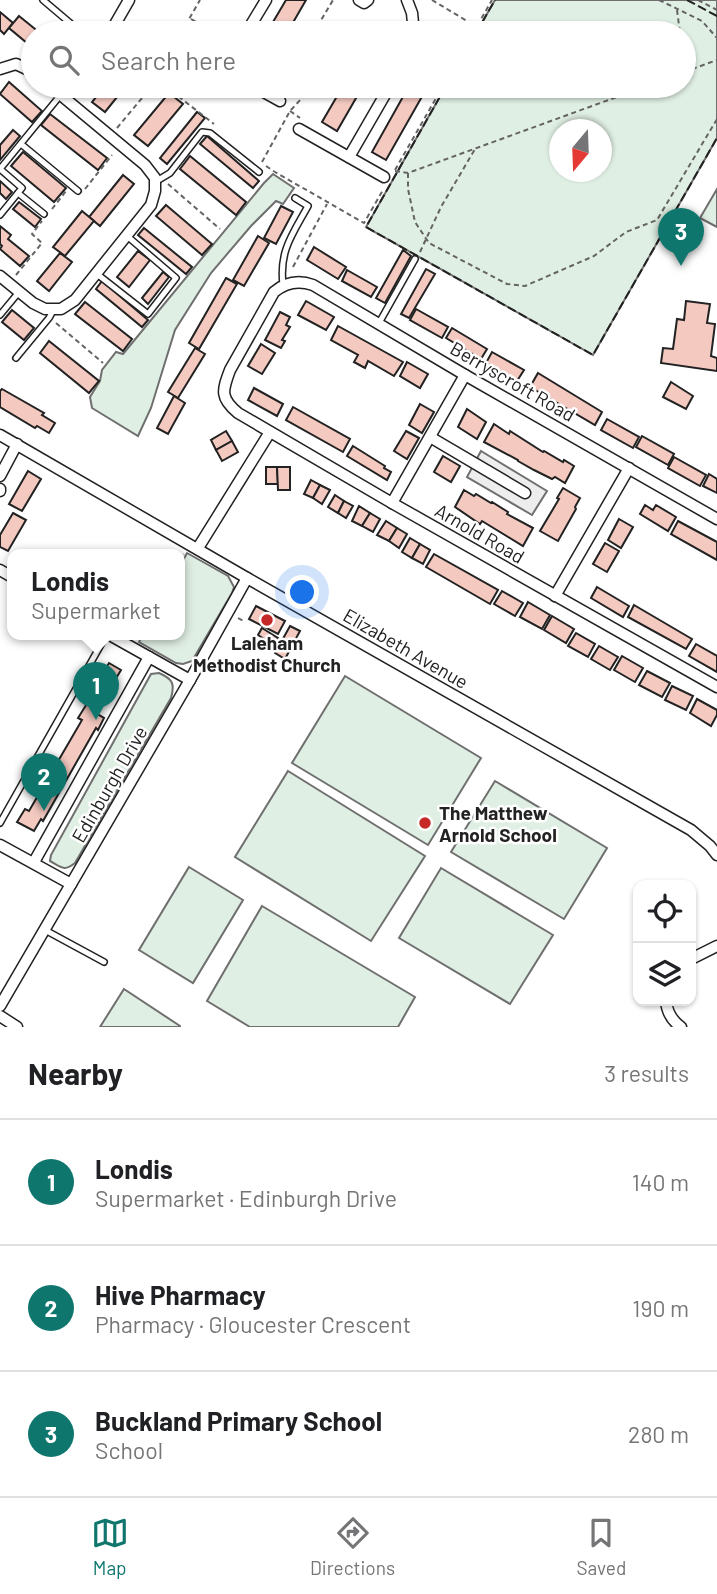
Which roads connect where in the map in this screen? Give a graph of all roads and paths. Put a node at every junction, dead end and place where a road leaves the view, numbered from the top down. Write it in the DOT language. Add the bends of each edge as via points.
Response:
graph roads {
  1 [pos="43,0"];
  2 [pos="129,0"];
  3 [pos="200,0"];
  4 [pos="266,0"];
  5 [pos="333,0"];
  6 [pos="359,0"];
  7 [pos="368,0"];
  8 [pos="432,0"];
  9 [pos="492,0"];
  10 [pos="659,0"];
  11 [pos="698,0"];
  12 [pos="411,1"];
  13 [pos="677,10"];
  14 [pos="717,10"];
  15 [pos="190,19"];
  16 [pos="68,21"];
  17 [pos="117,21"];
  18 [pos="194,21"];
  19 [pos="253,21"];
  20 [pos="321,21"];
  21 [pos="413,21"];
  22 [pos="467,21"];
  23 [pos="480,21"];
  24 [pos="678,21"];
  25 [pos="717,38"];
  26 [pos="717,60"];
  27 [pos="21,66"];
  28 [pos="696,68"];
  29 [pos="0,69"];
  30 [pos="59,98"];
  31 [pos="65,98"];
  32 [pos="142,98"];
  33 [pos="180,98"];
  34 [pos="275,98"];
  35 [pos="383,98"];
  36 [pos="614,98"];
  37 [pos="280,101"];
  38 [pos="717,119"];
  39 [pos="218,128"];
  40 [pos="299,129"];
  41 [pos="110,136"];
  42 [pos="21,144"];
  43 [pos="120,145"];
  44 [pos="475,149"];
  45 [pos="349,157"];
  46 [pos="260,172"];
  47 [pos="408,173"];
  48 [pos="389,174"];
  49 [pos="158,181"];
  50 [pos="71,185"];
  51 [pos="78,191"];
  52 [pos="18,193"];
  53 [pos="295,198"];
  54 [pos="328,204"];
  55 [pos="0,215"];
  56 [pos="44,215"];
  57 [pos="220,229"];
  58 [pos="127,236"];
  59 [pos="426,240"];
  60 [pos="415,259"];
  61 [pos="96,274"];
  62 [pos="5,280"];
  63 [pos="286,284"];
  64 [pos="19,292"];
  65 [pos="52,314"];
  66 [pos="0,315"];
  67 [pos="379,323"];
  68 [pos="16,358"];
  69 [pos="103,363"];
  70 [pos="465,375"];
  71 [pos="270,432"];
  72 [pos="0,435"];
  73 [pos="430,438"];
  74 [pos="18,444"];
  75 [pos="629,468"];
  76 [pos="0,476"];
  77 [pos="525,493"];
  78 [pos="392,503"];
  79 [pos="717,519"];
  80 [pos="198,548"];
  81 [pos="247,578"];
  82 [pos="555,596"];
  83 [pos="105,640"];
  84 [pos="119,640"];
  85 [pos="149,657"];
  86 [pos="190,680"];
  87 [pos="717,687"];
  88 [pos="0,823"];
  89 [pos="0,845"];
  90 [pos="717,855"];
  91 [pos="34,862"];
  92 [pos="71,884"];
  93 [pos="45,930"];
  94 [pos="717,946"];
  95 [pos="696,956"];
  96 [pos="104,962"];
  97 [pos="0,1006"];
  98 [pos="667,1006"];
  99 [pos="0,1017"];
  100 [pos="16,1027"];
  101 [pos="679,1027"];
  1 -- 16 [label="lane"];
  2 -- 17 [label="street"];
  3 -- 15 [label="path"];
  4 -- 19 [label="street"];
  5 -- 20 [label="path"];
  6 -- 7 [label="street"];
  8 -- 22 [label="path"];
  9 -- 23 [label="path"];
  10 -- 13 [label="path"];
  11 -- 14 [label="path"];
  12 -- 21 [label="street"];
  13 -- 24 [label="path"];
  13 -- 25 [label="path" via="702,21"];
  15 -- 18 [label="path"];
  26 -- 28 [label="path"];
  27 -- 29 [label="street"];
  30 -- 42 [label="lane"];
  31 -- 41 [label="street"];
  32 -- 41 [label="path"];
  33 -- 39 [label="path"];
  34 -- 37 [label="street"];
  35 -- 45 [label="street"];
  36 -- 44 [label="path"];
  38 -- 59 [label="path" via="657,220 626,232 594,256 560,272 525,286 507,284"];
  40 -- 45 [label="street"];
  41 -- 43 [label="street"];
  42 -- 50 [label="lane"];
  42 -- 52 [label="lane" via="0,169 22,188"];
  43 -- 49 [label="street"];
  43 -- 51 [label="path" via="83,191"];
  44 -- 47 [label="path"];
  44 -- 59 [label="path"];
  45 -- 48 [label="street"];
  46 -- 49 [label="lane" via="202,131 170,173"];
  47 -- 48 [label="path"];
  47 -- 59 [label="path" via="415,222"];
  49 -- 57 [label="path"];
  49 -- 58 [label="street" via="151,205"];
  50 -- 51 [label="lane"];
  50 -- 62 [label="path" via="32,234 42,243"];
  52 -- 55 [label="lane"];
  52 -- 56 [label="lane"];
  53 -- 63 [label="lane" via="308,206 285,248 281,271"];
  54 -- 63 [label="path"];
  58 -- 61 [label="street"];
  58 -- 61 [label="lane" via="176,278 148,314"];
  59 -- 60 [label="path"];
  60 -- 67 [label="lane"];
  61 -- 65 [label="street" via="75,300"];
  62 -- 64 [label="street"];
  63 -- 67 [label="street, Berryscroft Road" via="313,285"];
  63 -- 71 [label="street, Arnold Road" via="267,303 223,391 238,413"];
  64 -- 65 [label="street"];
  64 -- 66 [label="lane"];
  65 -- 68 [label="lane"];
  65 -- 69 [label="path"];
  67 -- 70 [label="street, Berryscroft Road"];
  70 -- 73 [label="street"];
  70 -- 75 [label="street, Berryscroft Road"];
  71 -- 78 [label="street, Arnold Road"];
  71 -- 80 [label="street"];
  72 -- 74 [label="street, Elizabeth Avenue"];
  73 -- 77 [label="street"];
  73 -- 78 [label="street"];
  74 -- 76 [label="street"];
  74 -- 80 [label="street, Elizabeth Avenue"];
  75 -- 79 [label="street, Berryscroft Road"];
  75 -- 82 [label="street"];
  78 -- 82 [label="street, Arnold Road"];
  80 -- 81 [label="street, Elizabeth Avenue"];
  81 -- 86 [label="street, Edinburgh Drive"];
  81 -- 90 [label="street, Elizabeth Avenue" via="691,830"];
  82 -- 87 [label="street, Arnold Road"];
  83 -- 88 [label="lane"];
  84 -- 85 [label="street"];
  85 -- 86 [label="street"];
  85 -- 91 [label="street"];
  86 -- 92 [label="street, Edinburgh Drive"];
  89 -- 91 [label="street"];
  91 -- 92 [label="street"];
  92 -- 93 [label="street, Edinburgh Drive"];
  93 -- 96 [label="lane"];
  93 -- 97 [label="street, Edinburgh Drive"];
  94 -- 95 [label="street"];
  98 -- 101 [label="street"];
  99 -- 100 [label="street"];
}
